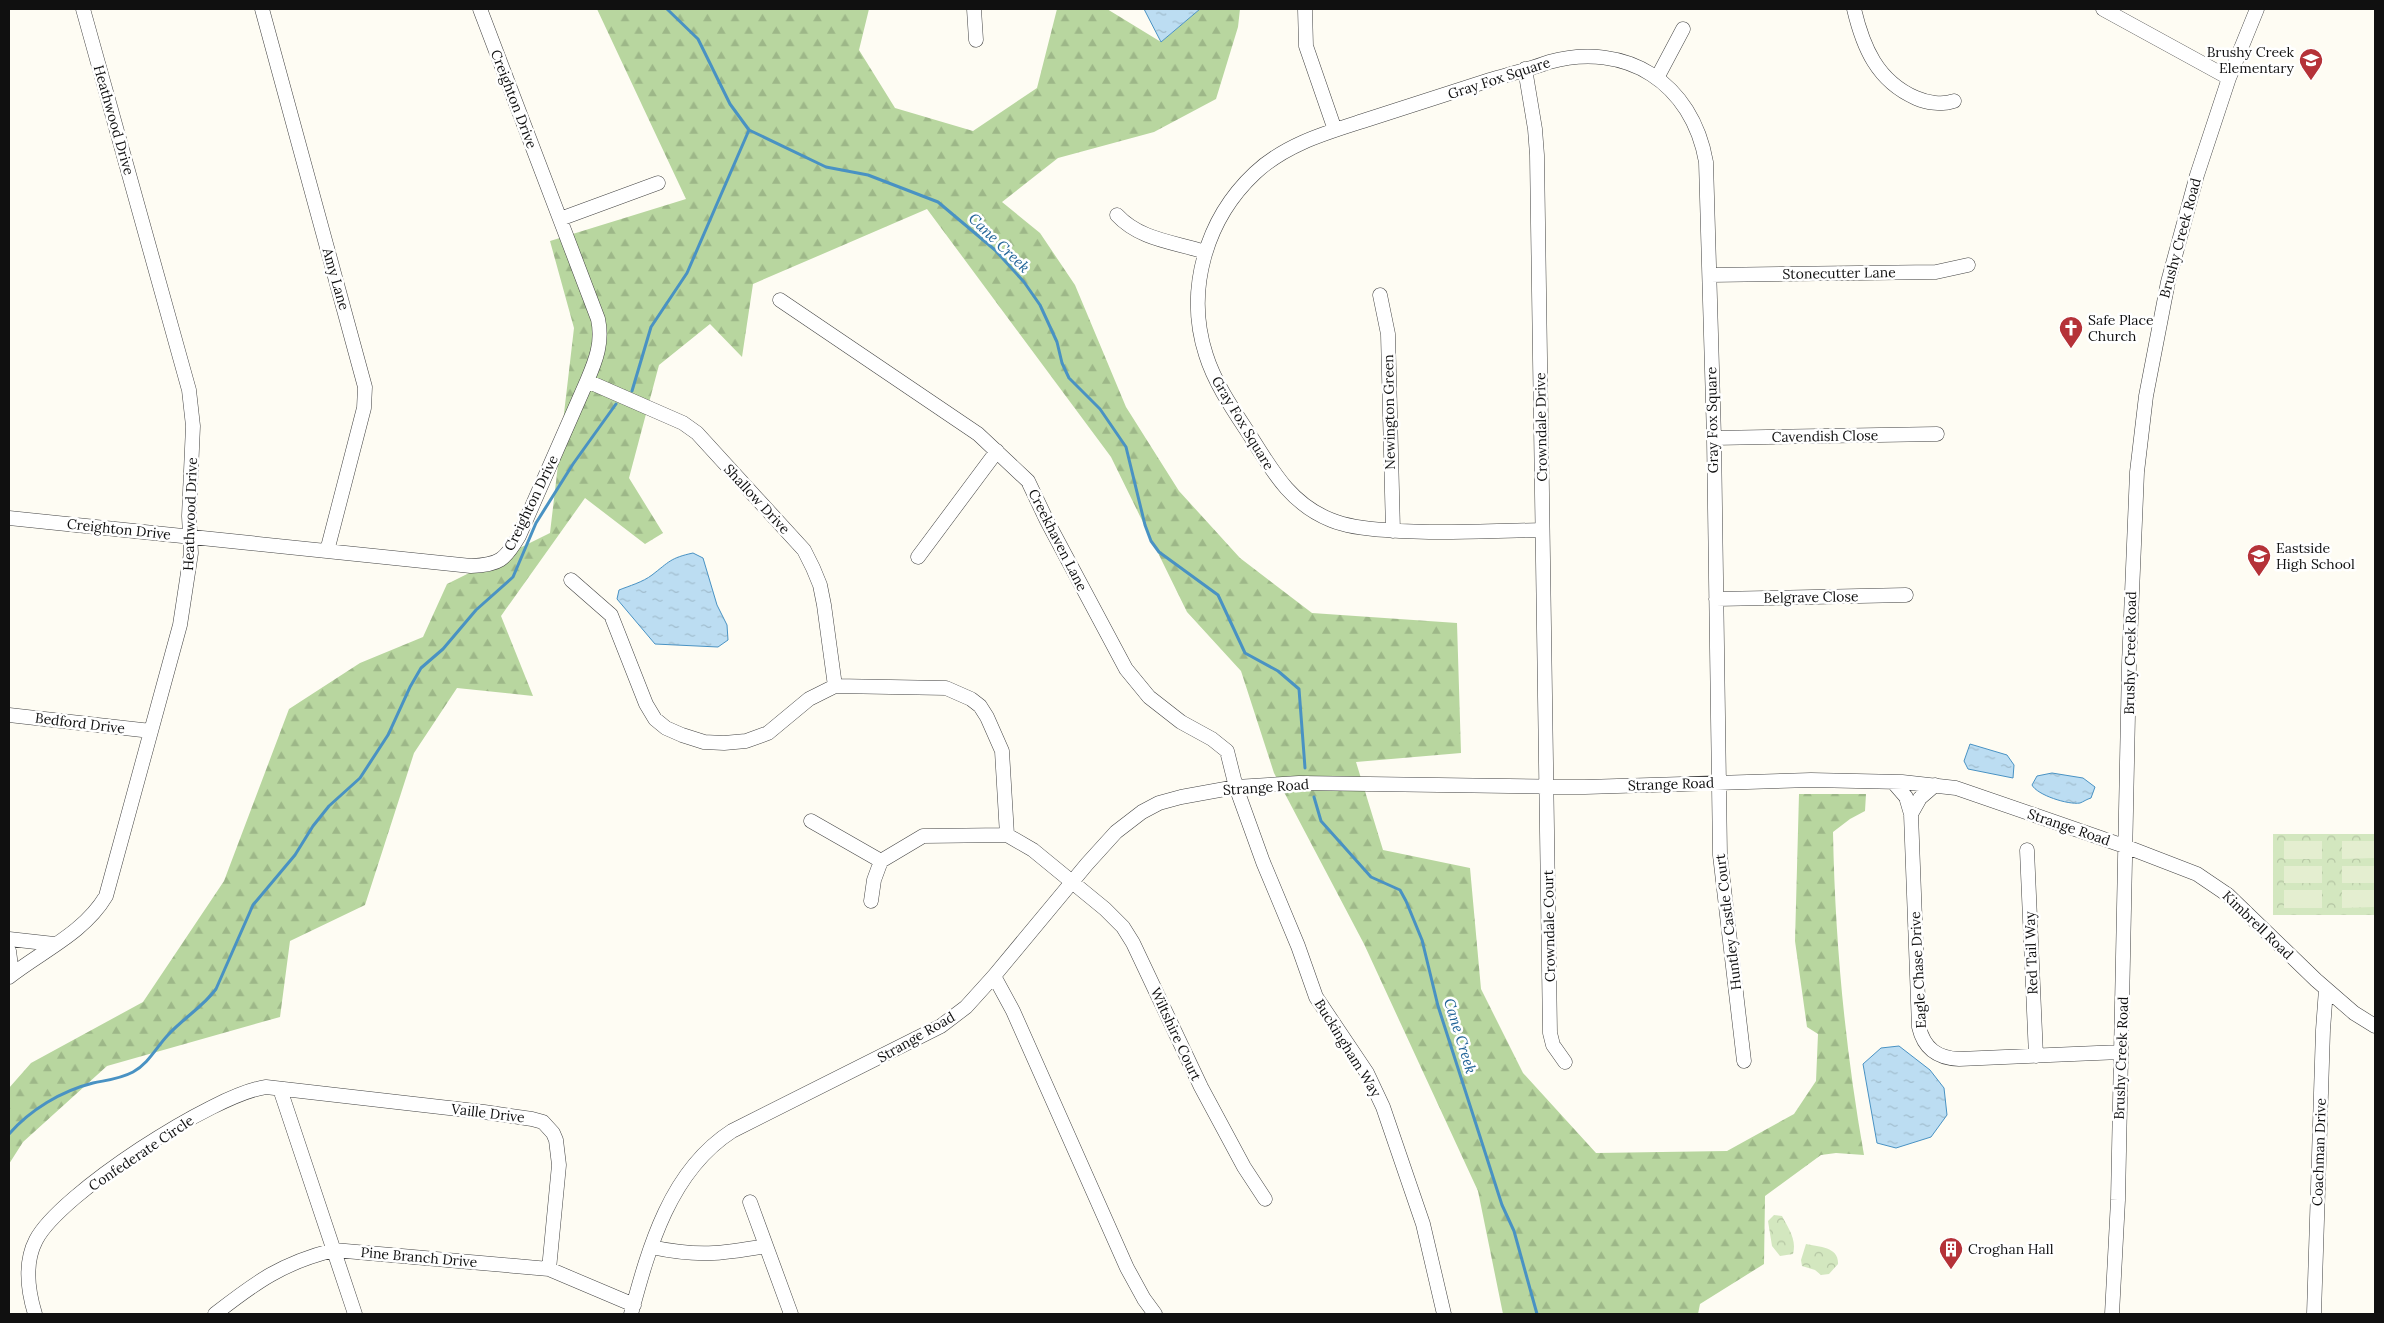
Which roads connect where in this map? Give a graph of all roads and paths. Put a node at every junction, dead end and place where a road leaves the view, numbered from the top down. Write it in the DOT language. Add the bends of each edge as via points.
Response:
graph roads {
  1 [pos="84,9"];
  2 [pos="262,9"];
  3 [pos="480,9"];
  4 [pos="974,9"];
  5 [pos="1305,9"];
  6 [pos="1854,9"];
  7 [pos="2103,9"];
  8 [pos="2257,9"];
  9 [pos="1683,29"];
  10 [pos="976,40"];
  11 [pos="1525,69"];
  12 [pos="1657,78"];
  13 [pos="2229,78"];
  14 [pos="1954,101"];
  15 [pos="1335,130"];
  16 [pos="658,183"];
  17 [pos="1117,215"];
  18 [pos="560,219"];
  19 [pos="1205,252"];
  20 [pos="1968,266"];
  21 [pos="1710,275"];
  22 [pos="1380,295"];
  23 [pos="780,300"];
  24 [pos="588,381"];
  25 [pos="1937,434"];
  26 [pos="1714,438"];
  27 [pos="997,451"];
  28 [pos="9,518"];
  29 [pos="1542,530"];
  30 [pos="1393,531"];
  31 [pos="190,537"];
  32 [pos="327,551"];
  33 [pos="918,557"];
  34 [pos="571,580"];
  35 [pos="1906,595"];
  36 [pos="1716,599"];
  37 [pos="835,686"];
  38 [pos="9,715"];
  39 [pos="151,731"];
  40 [pos="1718,782"];
  41 [pos="1893,782"];
  42 [pos="1935,785"];
  43 [pos="1547,786"];
  44 [pos="1236,787"];
  45 [pos="1911,814"];
  46 [pos="810,822"];
  47 [pos="1006,834"];
  48 [pos="2127,847"];
  49 [pos="2027,850"];
  50 [pos="881,860"];
  51 [pos="1071,883"];
  52 [pos="871,901"];
  53 [pos="9,938"];
  54 [pos="54,944"];
  55 [pos="9,951"];
  56 [pos="11,975"];
  57 [pos="994,976"];
  58 [pos="2326,989"];
  59 [pos="2375,1026"];
  60 [pos="2121,1052"];
  61 [pos="2036,1056"];
  62 [pos="1744,1061"];
  63 [pos="1565,1062"];
  64 [pos="280,1089"];
  65 [pos="1265,1199"];
  66 [pos="750,1202"];
  67 [pos="766,1246"];
  68 [pos="651,1247"];
  69 [pos="334,1250"];
  70 [pos="549,1269"];
  71 [pos="632,1310"];
  72 [pos="35,1314"];
  73 [pos="216,1314"];
  74 [pos="355,1314"];
  75 [pos="791,1314"];
  76 [pos="1155,1314"];
  77 [pos="1444,1314"];
  78 [pos="2112,1314"];
  79 [pos="2314,1314"];
  1 -- 31 [label="street, Heathwood Drive" via="189,390 193,426"];
  2 -- 32 [label="street, Amy Lane" via="366,387 364,408"];
  3 -- 18 [label="street, Creighton Drive"];
  4 -- 10 [label="street"];
  5 -- 15 [label="street" via="1306,46"];
  6 -- 14 [label="street" via="1864,44 1889,81 1920,100"];
  7 -- 13 [label="street"];
  8 -- 13 [label="street, Brushy Creek Road"];
  9 -- 12 [label="street"];
  11 -- 12 [label="street, Gray Fox Square" via="1557,60 1597,56 1630,62"];
  11 -- 15 [label="street, Gray Fox Square"];
  11 -- 29 [label="street, Crowndale Drive" via="1537,155"];
  12 -- 21 [label="street, Gray Fox Square" via="1682,102 1696,123 1703,142"];
  13 -- 48 [label="street, Brushy Creek Road" via="2196,175 2168,282 2146,396 2134,513"];
  15 -- 19 [label="street, Gray Fox Square" via="1295,146 1255,173 1226,207"];
  16 -- 18 [label="street"];
  17 -- 19 [label="street" via="1144,234"];
  18 -- 24 [label="street, Creighton Drive" via="600,328 599,349"];
  19 -- 30 [label="street, Gray Fox Square" via="1198,305 1206,354 1223,393 1268,466 1290,495 1316,514 1350,526"];
  20 -- 21 [label="street, Stonecutter Lane" via="1936,272"];
  21 -- 26 [label="street, Gray Fox Square"];
  22 -- 30 [label="street, Newington Green" via="1388,334"];
  23 -- 27 [label="street, Creekhaven Lane" via="978,434"];
  24 -- 32 [label="street, Creighton Drive" via="519,536 502,560 471,566"];
  24 -- 37 [label="street, Shallow Drive" via="683,423 697,433 804,550 820,585"];
  25 -- 26 [label="street, Cavendish Close"];
  26 -- 36 [label="street, Gray Fox Square"];
  27 -- 33 [label="street"];
  27 -- 44 [label="street, Creekhaven Lane" via="1028,481 1126,669 1149,697 1181,722 1227,750"];
  28 -- 31 [label="street, Creighton Drive"];
  29 -- 30 [label="street, Gray Fox Square"];
  29 -- 43 [label="street, Crowndale Drive"];
  31 -- 32 [label="street, Creighton Drive"];
  31 -- 39 [label="street, Heathwood Drive" via="191,553 180,625"];
  34 -- 37 [label="street" via="611,615 646,704 666,728 682,735 704,742 746,741 768,733 809,699"];
  35 -- 36 [label="street, Belgrave Close"];
  36 -- 40 [label="street, Gray Fox Square"];
  37 -- 47 [label="street" via="946,688 980,706 1002,751"];
  38 -- 39 [label="street, Bedford Drive"];
  39 -- 54 [label="street, Heathwood Drive" via="106,896 88,921"];
  40 -- 41 [label="street, Strange Road"];
  40 -- 43 [label="street, Strange Road"];
  40 -- 62 [label="street, Huntley Castle Court" via="1720,855"];
  41 -- 42 [label="street, Strange Road"];
  41 -- 45 [label="street, Eagle Chase Drive" via="1906,797"];
  42 -- 45 [label="street" via="1920,798"];
  42 -- 48 [label="street, Strange Road" via="1980,795"];
  43 -- 44 [label="street, Strange Road" via="1299,783"];
  43 -- 63 [label="street, Crowndale Court" via="1550,1033 1553,1045"];
  44 -- 51 [label="street, Strange Road" via="1181,797 1142,812 1116,832"];
  44 -- 77 [label="street, Buckingham Way" via="1316,997 1367,1073 1384,1106 1423,1224"];
  45 -- 61 [label="street, Eagle Chase Drive" via="1918,1014 1922,1038 1930,1050 1945,1058"];
  46 -- 50 [label="street"];
  47 -- 50 [label="street" via="923,836"];
  47 -- 51 [label="street, Wiltshire Court" via="1033,850"];
  48 -- 58 [label="street, Kimbrell Road" via="2209,880"];
  48 -- 60 [label="street, Brushy Creek Road"];
  49 -- 61 [label="street, Red Tail Way"];
  50 -- 52 [label="street"];
  51 -- 57 [label="street, Strange Road"];
  51 -- 65 [label="street, Wiltshire Court" via="1112,916 1133,943 1201,1087"];
  53 -- 54 [label="street"];
  54 -- 56 [label="street, Heathwood Drive"];
  55 -- 56 [label="street"];
  57 -- 68 [label="street, Strange Road" via="966,1007 941,1026 719,1140 677,1189"];
  57 -- 76 [label="street" via="1013,1011 1126,1268"];
  58 -- 59 [label="street, Kimbrell Road"];
  58 -- 79 [label="street, Coachman Drive"];
  60 -- 61 [label="street, Eagle Chase Drive"];
  60 -- 78 [label="street, Brushy Creek Road"];
  64 -- 69 [label="street"];
  64 -- 70 [label="street, Vaille Drive" via="543,1122 553,1134 559,1165"];
  64 -- 72 [label="street, Confederate Circle" via="247,1091 191,1118 110,1171 56,1214 42,1230 30,1255 29,1288"];
  66 -- 67 [label="street"];
  67 -- 68 [label="street" via="708,1255"];
  67 -- 75 [label="street"];
  68 -- 71 [label="street, Strange Road"];
  69 -- 70 [label="street, Pine Branch Drive"];
  69 -- 73 [label="street, Pine Branch Drive" via="272,1272"];
  69 -- 74 [label="street"];
  70 -- 71 [label="street, Pine Branch Drive"];
}
